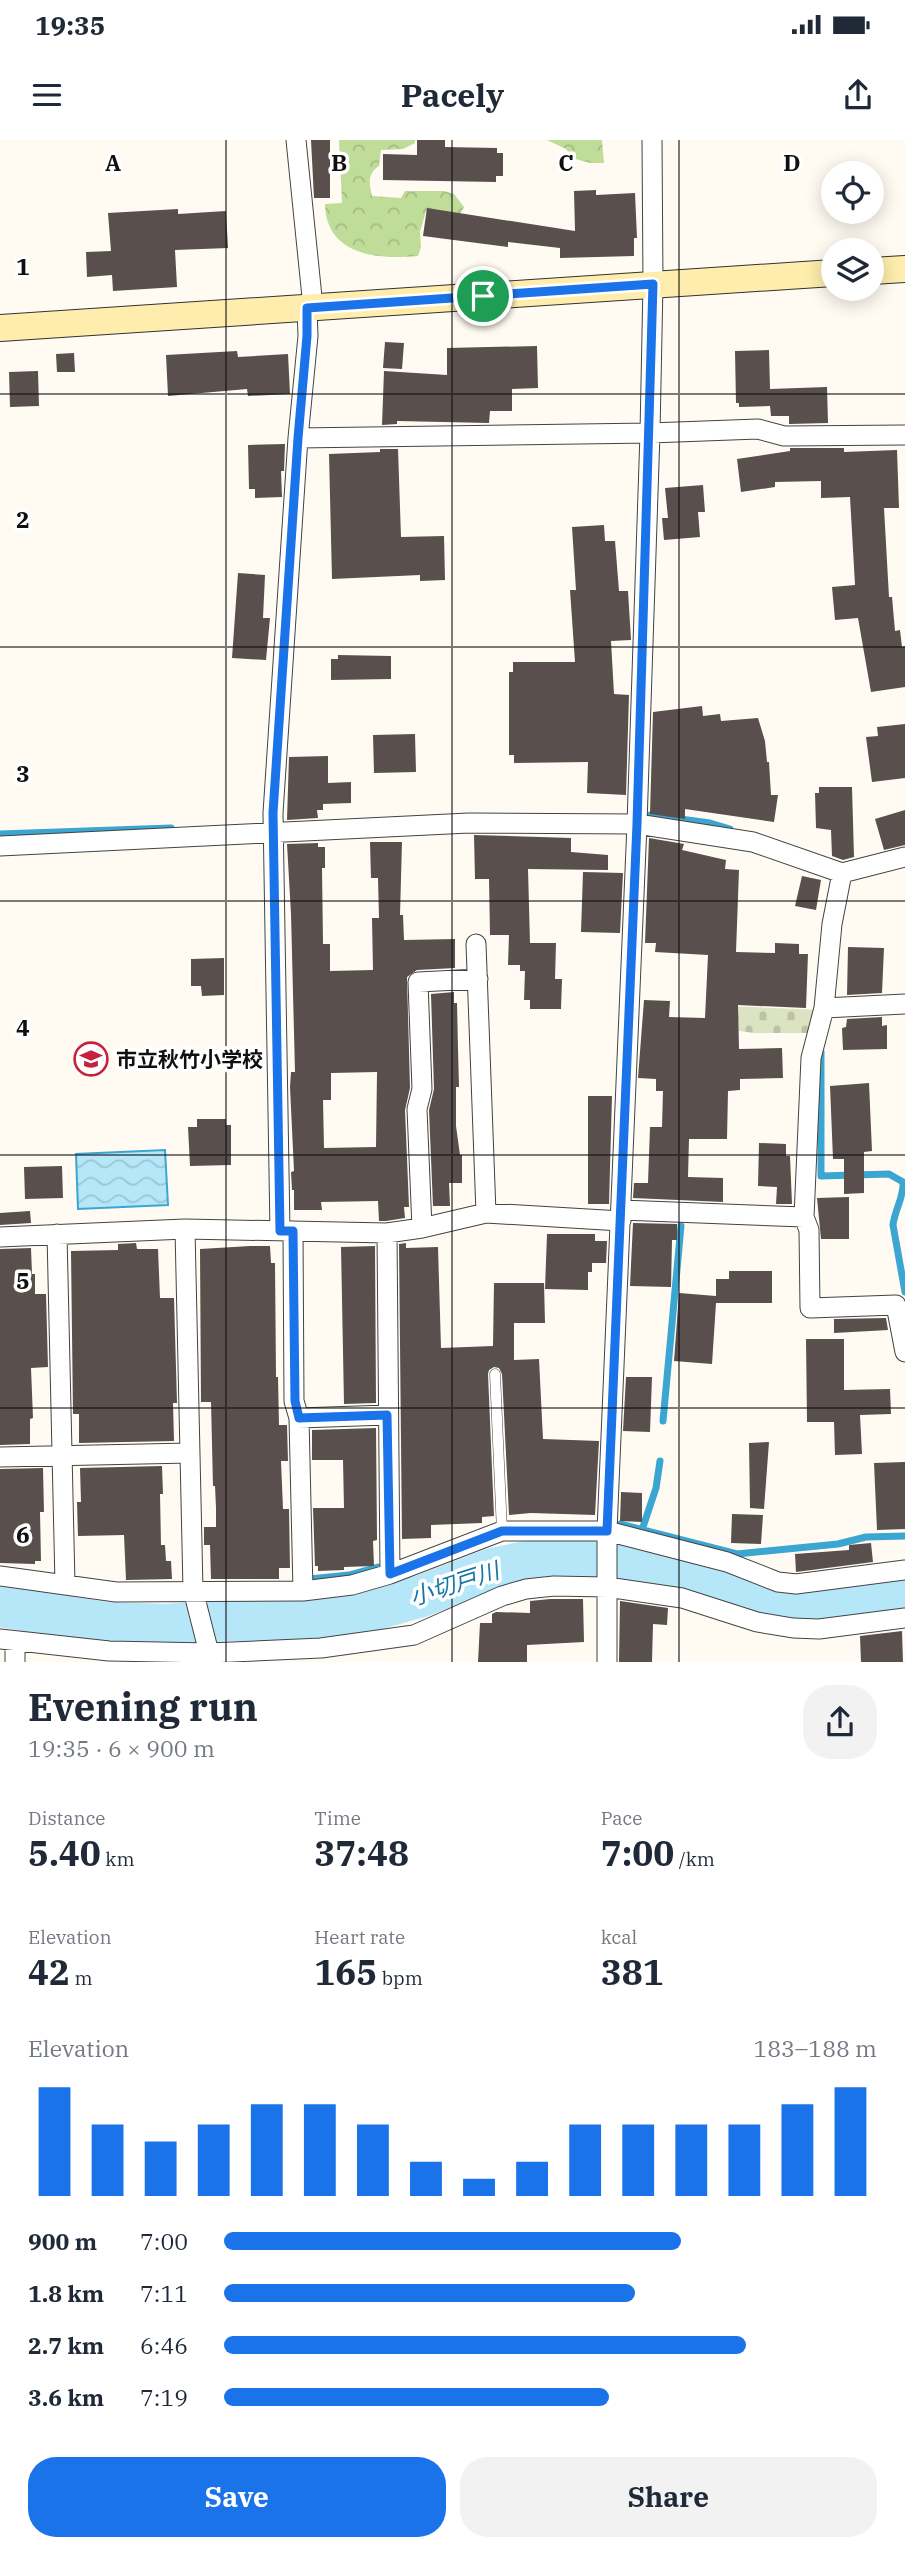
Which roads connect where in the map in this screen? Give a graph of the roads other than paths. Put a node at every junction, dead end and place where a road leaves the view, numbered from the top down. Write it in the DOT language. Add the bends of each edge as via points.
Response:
graph roads {
  1 [pos="296,140"];
  2 [pos="652,140"];
  3 [pos="905,269"];
  4 [pos="884,270"];
  5 [pos="821,274"];
  6 [pos="653,284"];
  7 [pos="310,308"];
  8 [pos="0,328"];
  9 [pos="650,433"];
  10 [pos="905,435"];
  11 [pos="298,438"];
  12 [pos="637,824"];
  13 [pos="274,834"];
  14 [pos="0,846"];
  15 [pos="905,857"];
  16 [pos="842,873"];
  17 [pos="476,944"];
  18 [pos="478,979"];
  19 [pos="905,1004"];
  20 [pos="824,1008"];
  21 [pos="486,1213"];
  22 [pos="621,1215"];
  23 [pos="804,1217"];
  24 [pos="422,1228"];
  25 [pos="185,1229"];
  26 [pos="287,1231"];
  27 [pos="387,1233"];
  28 [pos="57,1234"];
  29 [pos="0,1237"];
  30 [pos="905,1352"];
  31 [pos="495,1374"];
  32 [pos="387,1415"];
  33 [pos="299,1418"];
  34 [pos="190,1453"];
  35 [pos="63,1456"];
  36 [pos="0,1457"];
  37 [pos="502,1531"];
  38 [pos="607,1536"];
  39 [pos="905,1570"];
  40 [pos="390,1574"];
  41 [pos="0,1576"];
  42 [pos="65,1584"];
  43 [pos="607,1585"];
  44 [pos="303,1591"];
  45 [pos="194,1596"];
  46 [pos="905,1618"];
  47 [pos="8,1640"];
  48 [pos="210,1653"];
  49 [pos="109,1656"];
  50 [pos="15,1662"];
  51 [pos="607,1662"];
  1 -- 7 [label="street"];
  2 -- 6 [label="street"];
  3 -- 4 [label="main road"];
  5 -- 6 [label="main road"];
  6 -- 7 [label="main road"];
  6 -- 9 [label="street"];
  7 -- 8 [label="main road"];
  7 -- 11 [label="street"];
  9 -- 10 [label="street" via="758,429 784,436"];
  9 -- 11 [label="street"];
  9 -- 12 [label="street"];
  11 -- 13 [label="street"];
  12 -- 13 [label="street" via="469,823"];
  12 -- 16 [label="street" via="753,842"];
  12 -- 22 [label="street"];
  13 -- 14 [label="street"];
  13 -- 26 [label="street"];
  15 -- 16 [label="street"];
  16 -- 20 [label="street"];
  17 -- 18 [label="street"];
  18 -- 21 [label="street"];
  18 -- 24 [label="street" via="418,982"];
  19 -- 20 [label="street"];
  20 -- 23 [label="street" via="811,1058"];
  21 -- 22 [label="street"];
  21 -- 24 [label="street"];
  22 -- 23 [label="street"];
  22 -- 38 [label="street"];
  23 -- 30 [label="street" via="809,1230 810,1308 896,1305"];
  24 -- 27 [label="street"];
  25 -- 26 [label="street"];
  25 -- 28 [label="street"];
  25 -- 34 [label="street"];
  26 -- 27 [label="street"];
  26 -- 33 [label="street"];
  27 -- 32 [label="street"];
  28 -- 29 [label="street"];
  28 -- 35 [label="street"];
  31 -- 37 [label="lane"];
  32 -- 33 [label="street"];
  32 -- 40 [label="street"];
  33 -- 44 [label="street"];
  34 -- 35 [label="street"];
  34 -- 45 [label="street"];
  35 -- 36 [label="street"];
  35 -- 42 [label="street"];
  37 -- 38 [label="street"];
  37 -- 40 [label="street"];
  38 -- 39 [label="street" via="727,1563 778,1582 796,1584"];
  38 -- 43 [label="street"];
  40 -- 44 [label="street" via="352,1585"];
  41 -- 42 [label="street"];
  42 -- 45 [label="street"];
  43 -- 46 [label="street" via="682,1598 757,1622 793,1628"];
  43 -- 48 [label="street" via="526,1589 414,1635 309,1649"];
  43 -- 51 [label="street"];
  44 -- 45 [label="street"];
  45 -- 48 [label="street"];
  47 -- 49 [label="street"];
  47 -- 50 [label="street"];
  48 -- 49 [label="street"];
}
